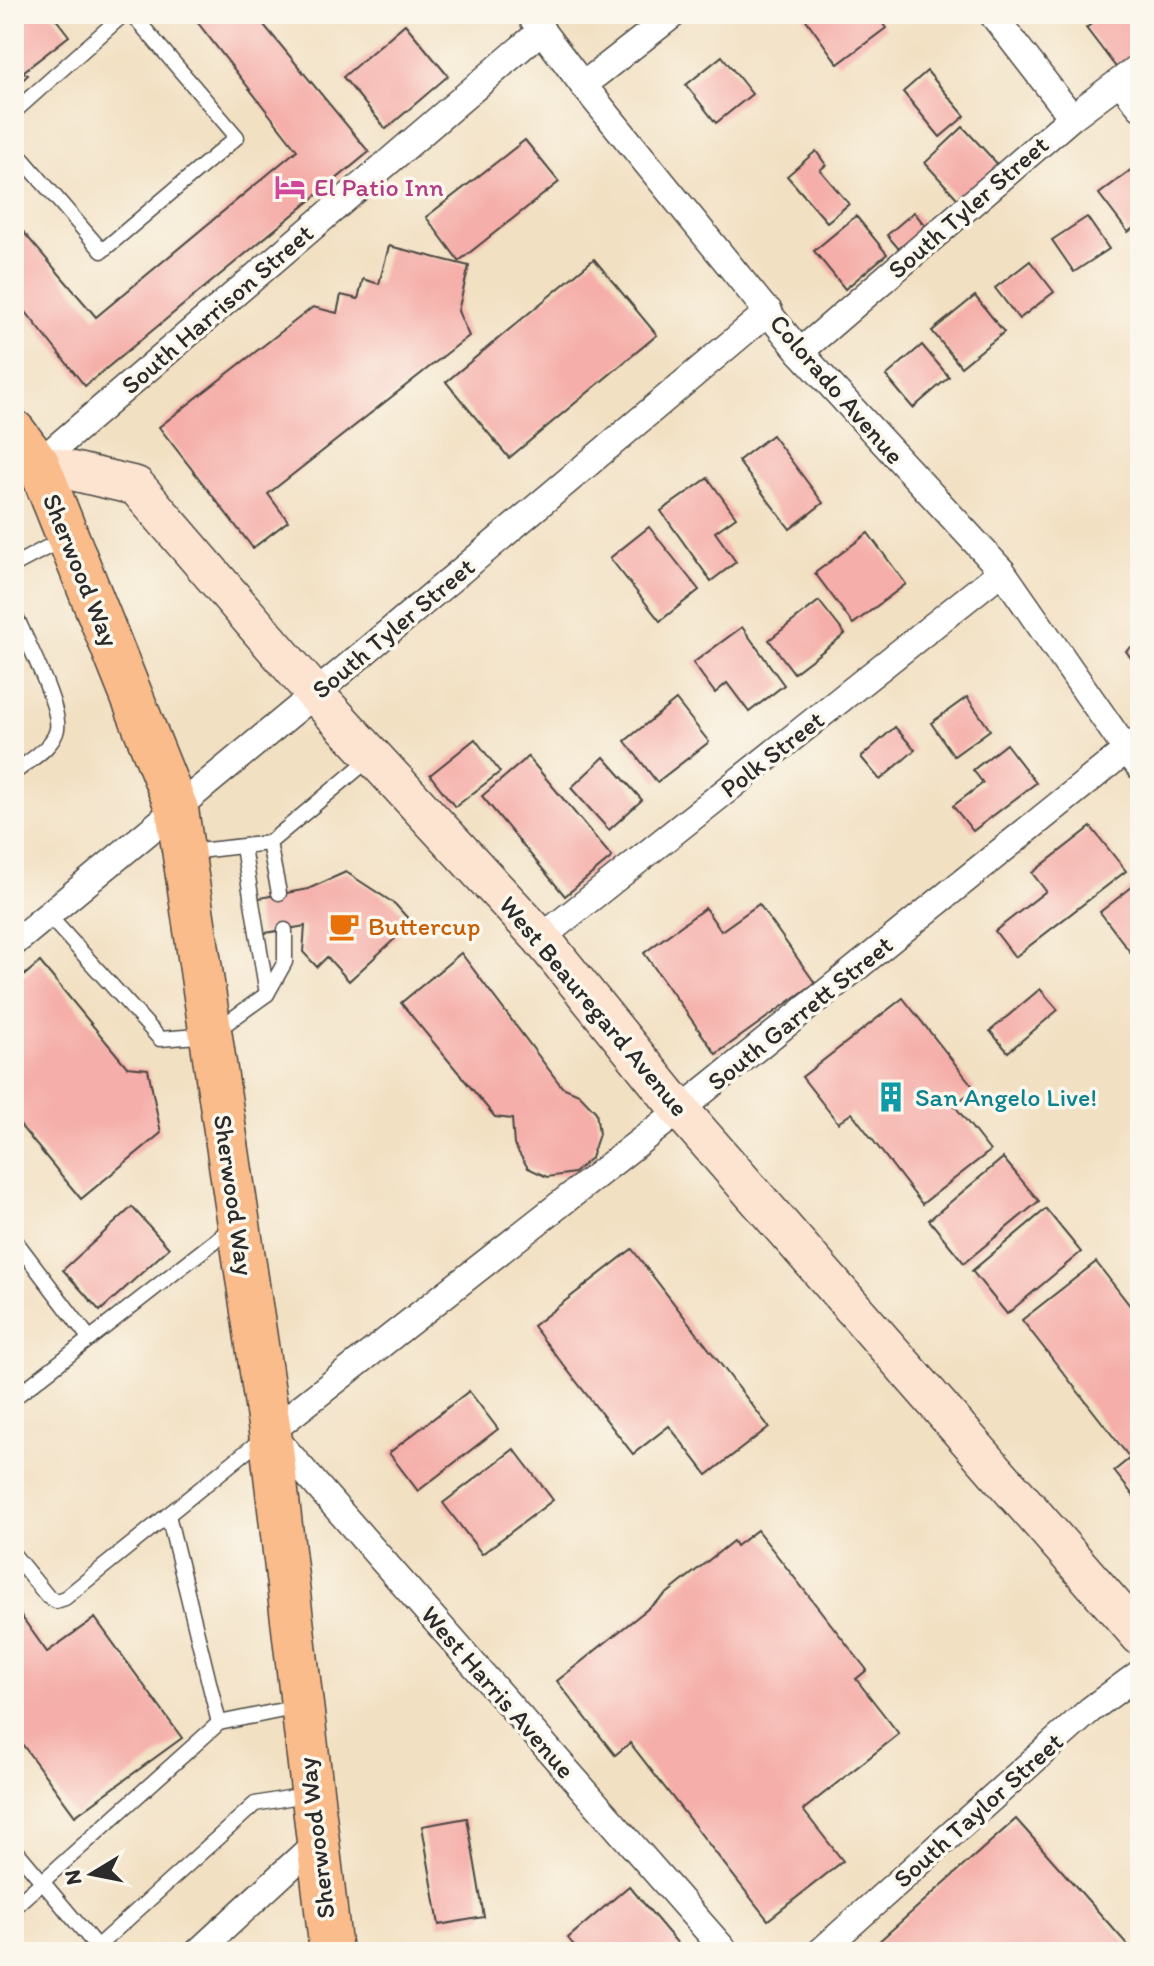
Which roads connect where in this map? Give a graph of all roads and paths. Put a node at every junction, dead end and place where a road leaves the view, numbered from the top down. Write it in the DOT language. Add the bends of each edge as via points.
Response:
graph roads {
  1 [pos="124,14"];
  2 [pos="132,14"];
  3 [pos="674,14"];
  4 [pos="992,14"];
  5 [pos="536,22"];
  6 [pos="1130,74"];
  7 [pos="583,85"];
  8 [pos="1140,107"];
  9 [pos="14,112"];
  10 [pos="1072,117"];
  11 [pos="14,149"];
  12 [pos="769,311"];
  13 [pos="800,352"];
  14 [pos="26,447"];
  15 [pos="67,537"];
  16 [pos="14,565"];
  17 [pos="1002,571"];
  18 [pos="14,612"];
  19 [pos="315,694"];
  20 [pos="1136,752"];
  21 [pos="373,756"];
  22 [pos="14,773"];
  23 [pos="177,809"];
  24 [pos="269,843"];
  25 [pos="243,847"];
  26 [pos="183,853"];
  27 [pos="279,893"];
  28 [pos="48,915"];
  29 [pos="285,930"];
  30 [pos="541,938"];
  31 [pos="14,943"];
  32 [pos="267,994"];
  33 [pos="210,1035"];
  34 [pos="680,1110"];
  35 [pos="238,1223"];
  36 [pos="14,1239"];
  37 [pos="90,1339"];
  38 [pos="14,1398"];
  39 [pos="270,1432"];
  40 [pos="168,1515"];
  41 [pos="14,1555"];
  42 [pos="1140,1636"];
  43 [pos="1140,1673"];
  44 [pos="301,1707"];
  45 [pos="219,1723"];
  46 [pos="311,1794"];
  47 [pos="316,1843"];
  48 [pos="14,1848"];
  49 [pos="42,1882"];
  50 [pos="14,1907"];
  51 [pos="94,1949"];
  52 [pos="198,1952"];
  53 [pos="331,1952"];
  54 [pos="726,1952"];
  55 [pos="820,1952"];
  1 -- 9 [label="lane"];
  2 -- 11 [label="lane" via="237,137 102,251"];
  3 -- 7 [label="street"];
  4 -- 10 [label="street"];
  5 -- 7 [label="street, Colorado Avenue"];
  5 -- 14 [label="street, South Harrison Street"];
  6 -- 8 [label="street"];
  6 -- 10 [label="street, South Tyler Street"];
  7 -- 12 [label="street, Colorado Avenue"];
  10 -- 13 [label="street, South Tyler Street"];
  12 -- 13 [label="street, Colorado Avenue"];
  12 -- 19 [label="street, South Tyler Street"];
  13 -- 17 [label="street, Colorado Avenue"];
  14 -- 15 [label="main road, Sherwood Way"];
  14 -- 19 [label="street, West Beauregard Avenue" via="136,486"];
  15 -- 16 [label="lane"];
  15 -- 23 [label="main road, Sherwood Way"];
  17 -- 20 [label="street, Colorado Avenue"];
  17 -- 30 [label="street, Polk Street"];
  18 -- 22 [label="lane" via="56,710 57,729 51,741"];
  19 -- 21 [label="street, West Beauregard Avenue"];
  19 -- 23 [label="street, South Tyler Street"];
  20 -- 34 [label="street, South Garrett Street"];
  21 -- 24 [label="lane"];
  21 -- 30 [label="street, West Beauregard Avenue"];
  23 -- 26 [label="main road, Sherwood Way"];
  23 -- 28 [label="street, South Tyler Street"];
  24 -- 25 [label="lane"];
  24 -- 27 [label="lane"];
  25 -- 26 [label="lane"];
  25 -- 32 [label="lane"];
  26 -- 33 [label="main road, Sherwood Way"];
  28 -- 31 [label="street, South Tyler Street"];
  28 -- 33 [label="lane" via="160,1039"];
  29 -- 32 [label="lane" via="285,962"];
  30 -- 34 [label="street, West Beauregard Avenue"];
  32 -- 33 [label="lane"];
  33 -- 35 [label="main road, Sherwood Way"];
  34 -- 39 [label="street, South Garrett Street"];
  34 -- 42 [label="street, West Beauregard Avenue"];
  35 -- 37 [label="lane"];
  35 -- 39 [label="main road, Sherwood Way"];
  36 -- 37 [label="lane"];
  37 -- 38 [label="lane"];
  39 -- 40 [label="lane"];
  39 -- 44 [label="main road, Sherwood Way"];
  39 -- 54 [label="street, West Harris Avenue"];
  40 -- 41 [label="lane" via="56,1601"];
  40 -- 45 [label="lane"];
  43 -- 55 [label="street, South Taylor Street" via="1090,1710"];
  44 -- 45 [label="lane"];
  44 -- 46 [label="main road, Sherwood Way"];
  45 -- 49 [label="lane"];
  46 -- 47 [label="main road, Sherwood Way"];
  46 -- 51 [label="lane" via="255,1804"];
  47 -- 52 [label="street"];
  47 -- 53 [label="main road, Sherwood Way"];
  48 -- 49 [label="lane"];
  49 -- 50 [label="lane"];
  49 -- 51 [label="lane"];
}
